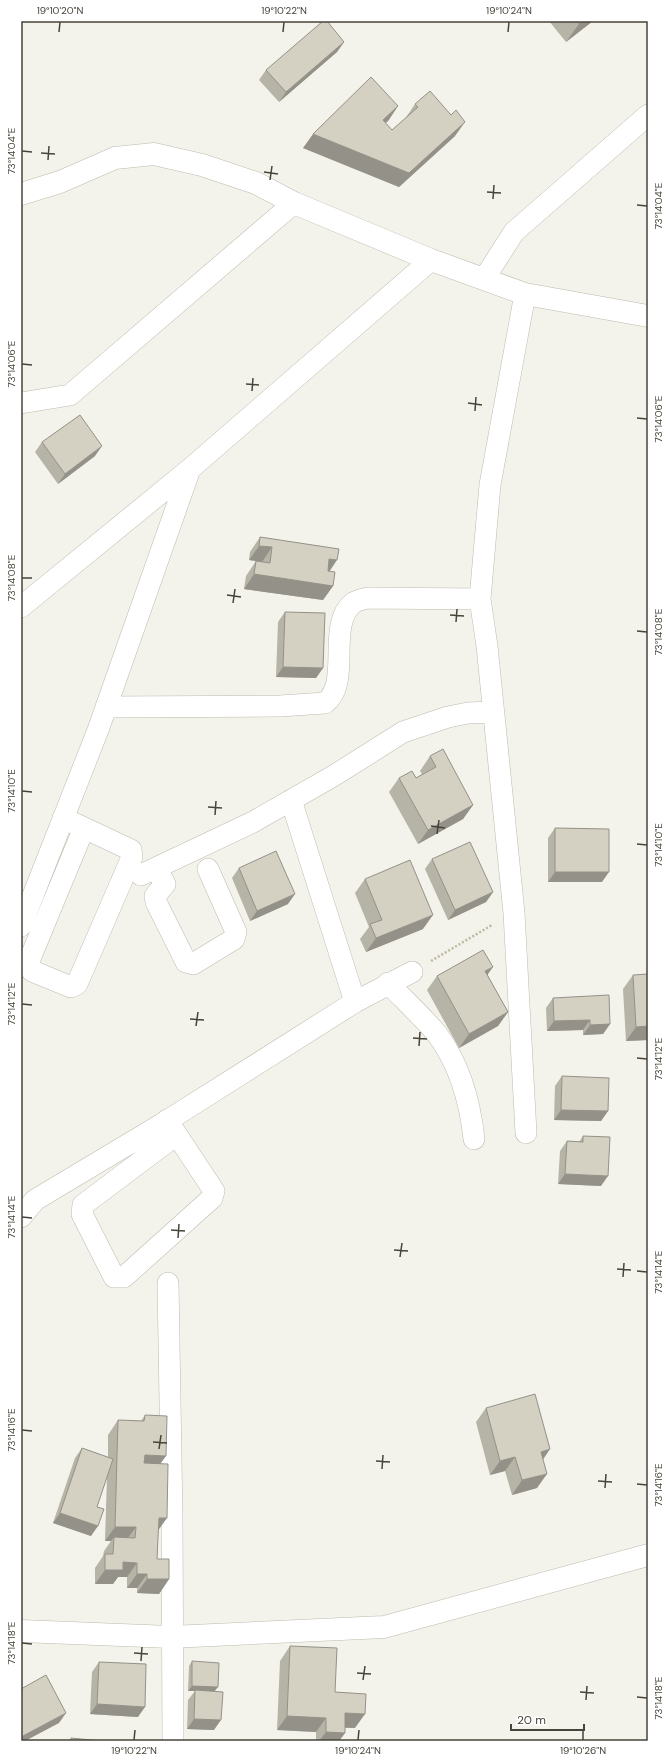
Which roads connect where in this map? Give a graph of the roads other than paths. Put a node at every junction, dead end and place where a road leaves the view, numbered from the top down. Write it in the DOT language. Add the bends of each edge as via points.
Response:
graph roads {
  1 [pos="648,115"];
  2 [pos="21,194"];
  3 [pos="294,203"];
  4 [pos="432,260"];
  5 [pos="484,279"];
  6 [pos="525,294"];
  7 [pos="648,316"];
  8 [pos="21,403"];
  9 [pos="190,469"];
  10 [pos="480,599"];
  11 [pos="21,607"];
  12 [pos="106,707"];
  13 [pos="493,712"];
  14 [pos="291,800"];
  15 [pos="63,818"];
  16 [pos="84,828"];
  17 [pos="208,869"];
  18 [pos="35,889"];
  19 [pos="56,897"];
  20 [pos="21,926"];
  21 [pos="25,960"];
  22 [pos="412,972"];
  23 [pos="388,983"];
  24 [pos="355,1002"];
  25 [pos="172,1128"];
  26 [pos="526,1133"];
  27 [pos="474,1139"];
  28 [pos="21,1217"];
  29 [pos="168,1283"];
  30 [pos="648,1555"];
  31 [pos="21,1631"];
  32 [pos="171,1637"];
  33 [pos="173,1741"];
  1 -- 5 [label="street" via="514,232"];
  2 -- 3 [label="street" via="60,182 115,158 154,154 202,165 256,183"];
  3 -- 4 [label="street"];
  3 -- 8 [label="street" via="70,395"];
  4 -- 5 [label="street"];
  4 -- 9 [label="street"];
  5 -- 6 [label="street"];
  6 -- 7 [label="street"];
  6 -- 10 [label="street" via="490,485"];
  9 -- 11 [label="street"];
  9 -- 12 [label="street"];
  10 -- 12 [label="street" via="368,598 354,602 347,610 342,625 335,693 325,703 280,706"];
  10 -- 13 [label="street"];
  12 -- 15 [label="street"];
  13 -- 14 [label="street" via="448,717 404,732"];
  13 -- 26 [label="street" via="514,913"];
  14 -- 17 [label="street" via="253,822 149,871 165,884 155,896 156,902 186,962 193,964 234,939 236,932"];
  14 -- 24 [label="street"];
  15 -- 16 [label="street"];
  15 -- 18 [label="street"];
  16 -- 19 [label="street"];
  16 -- 21 [label="street" via="132,850 132,857 77,984 71,987 32,971"];
  18 -- 19 [label="street"];
  18 -- 20 [label="street"];
  19 -- 21 [label="street"];
  22 -- 23 [label="street"];
  23 -- 24 [label="street"];
  23 -- 27 [label="street" via="437,1034 461,1075 471,1113"];
  24 -- 25 [label="street"];
  25 -- 25 [label="street" via="214,1191 212,1198 124,1277 114,1277 82,1214 83,1205"];
  25 -- 28 [label="street" via="35,1200"];
  29 -- 32 [label="street" via="172,1518"];
  30 -- 32 [label="street" via="384,1627"];
  31 -- 32 [label="street"];
  32 -- 33 [label="street"];
}
